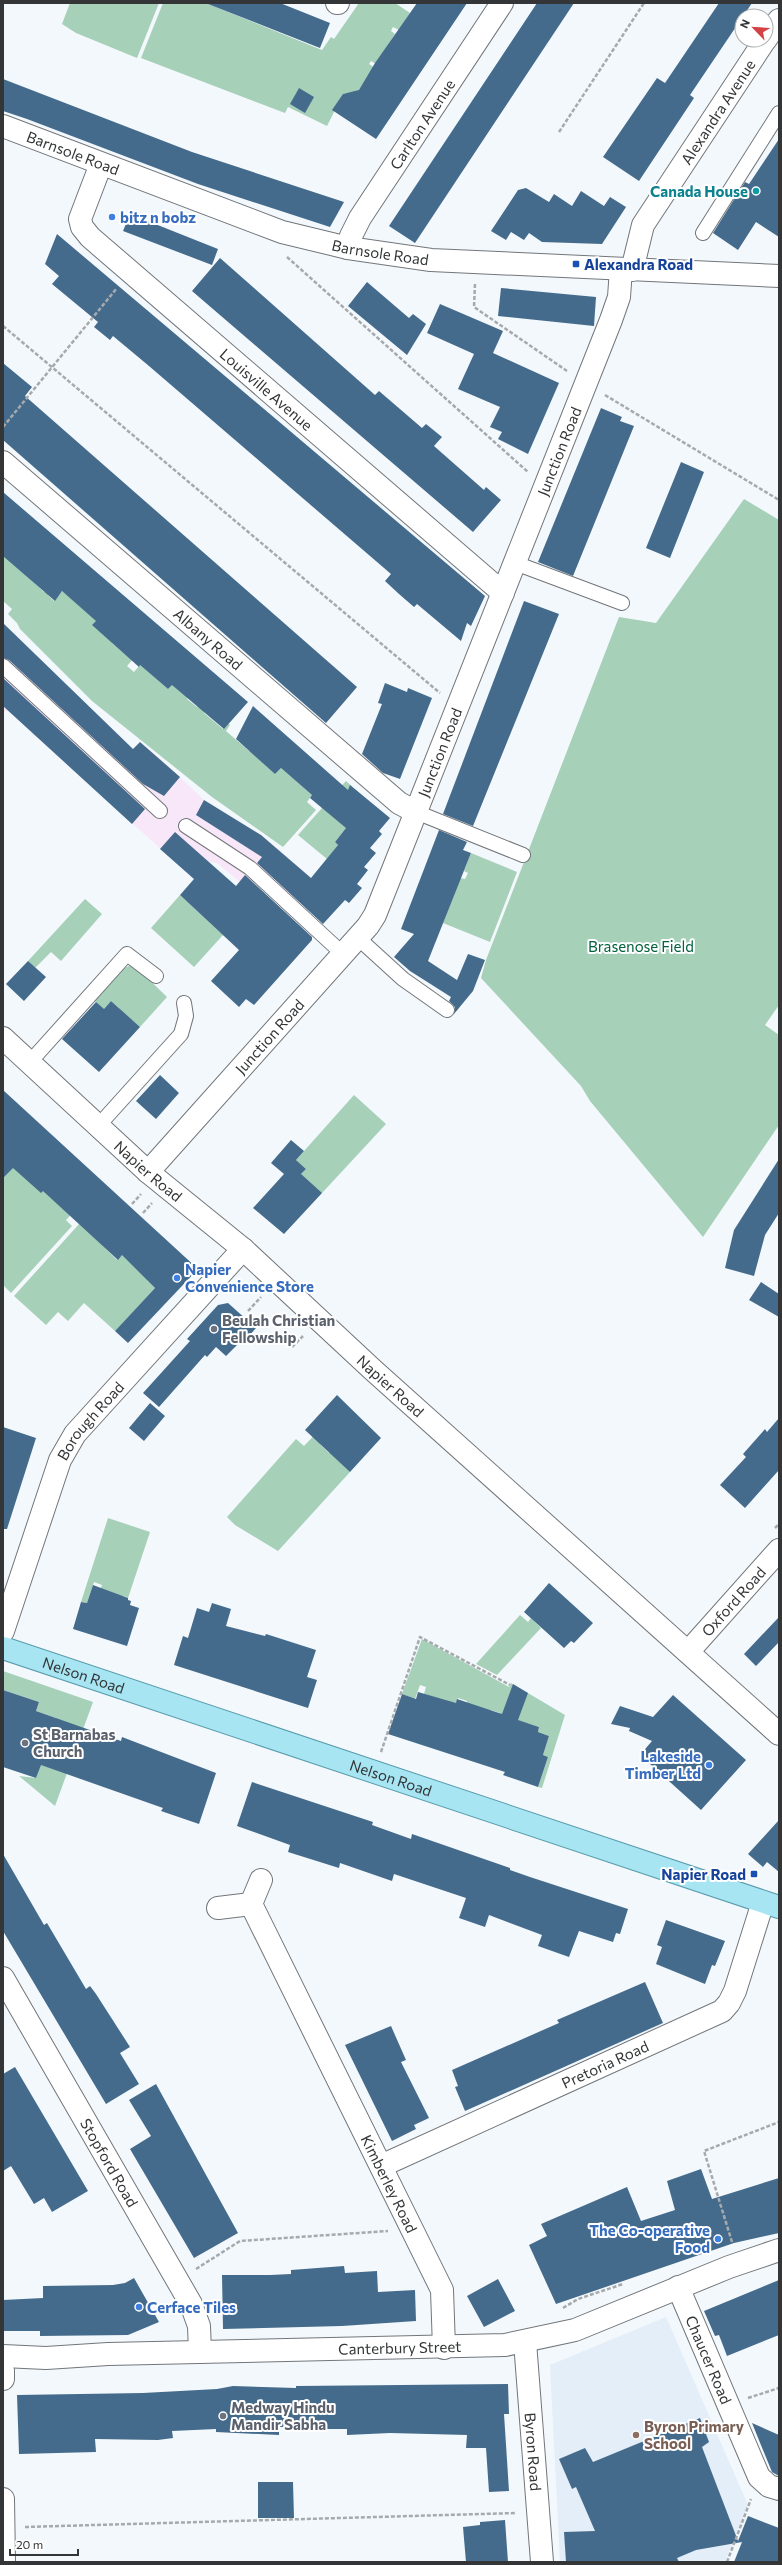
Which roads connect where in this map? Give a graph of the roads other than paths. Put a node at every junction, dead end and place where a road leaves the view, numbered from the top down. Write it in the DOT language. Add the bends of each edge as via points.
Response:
graph roads {
  1 [pos="502,3"];
  2 [pos="762,48"];
  3 [pos="779,113"];
  4 [pos="3,126"];
  5 [pos="101,164"];
  6 [pos="703,233"];
  7 [pos="348,248"];
  8 [pos="626,269"];
  9 [pos="779,276"];
  10 [pos="3,462"];
  11 [pos="515,563"];
  12 [pos="503,593"];
  13 [pos="622,603"];
  14 [pos="3,666"];
  15 [pos="160,811"];
  16 [pos="416,812"];
  17 [pos="186,826"];
  18 [pos="523,855"];
  19 [pos="358,938"];
  20 [pos="343,954"];
  21 [pos="156,976"];
  22 [pos="184,1003"];
  23 [pos="447,1010"];
  24 [pos="3,1038"];
  25 [pos="30,1062"];
  26 [pos="99,1125"];
  27 [pos="147,1180"];
  28 [pos="243,1249"];
  29 [pos="779,1550"];
  30 [pos="3,1631"];
  31 [pos="3,1648"];
  32 [pos="688,1652"];
  33 [pos="779,1734"];
  34 [pos="261,1880"];
  35 [pos="251,1904"];
  36 [pos="771,1904"];
  37 [pos="218,1908"];
  38 [pos="3,1978"];
  39 [pos="381,2166"];
  40 [pos="779,2250"];
  41 [pos="678,2287"];
  42 [pos="526,2342"];
  43 [pos="444,2348"];
  44 [pos="200,2352"];
  45 [pos="3,2356"];
  46 [pos="3,2371"];
  47 [pos="3,2379"];
  48 [pos="779,2490"];
  49 [pos="3,2499"];
  50 [pos="4,2562"];
  51 [pos="542,2562"];
  1 -- 7 [label="street, Carlton Avenue" via="360,218"];
  2 -- 8 [label="street, Alexandra Avenue" via="643,225"];
  3 -- 6 [label="lane"];
  4 -- 5 [label="street, Barnsole Road"];
  5 -- 7 [label="street, Barnsole Road" via="282,232"];
  5 -- 12 [label="street, Louisville Avenue" via="82,211 82,228"];
  7 -- 8 [label="street, Barnsole Road" via="431,260"];
  8 -- 9 [label="street, Barnsole Road"];
  8 -- 11 [label="street, Junction Road" via="619,297"];
  10 -- 16 [label="street, Albany Road" via="399,803"];
  11 -- 12 [label="street, Junction Road"];
  11 -- 13 [label="lane"];
  12 -- 16 [label="street, Junction Road"];
  14 -- 15 [label="lane"];
  16 -- 18 [label="lane"];
  16 -- 19 [label="street, Junction Road" via="375,915"];
  17 -- 20 [label="lane" via="250,868"];
  19 -- 20 [label="street, Junction Road"];
  19 -- 23 [label="lane" via="403,979"];
  20 -- 27 [label="street, Junction Road"];
  21 -- 25 [label="lane" via="127,954"];
  22 -- 26 [label="lane" via="186,1016 181,1034"];
  24 -- 25 [label="street, Napier Road"];
  25 -- 26 [label="street, Napier Road"];
  26 -- 27 [label="street, Napier Road"];
  27 -- 28 [label="street, Napier Road"];
  28 -- 30 [label="street, Borough Road" via="75,1434 60,1460"];
  28 -- 32 [label="street, Napier Road" via="369,1366"];
  29 -- 32 [label="street, Oxford Road"];
  31 -- 36 [label="main road, Nelson Road"];
  32 -- 33 [label="street, Napier Road"];
  34 -- 35 [label="street"];
  35 -- 37 [label="street"];
  35 -- 39 [label="street, Kimberley Road"];
  36 -- 39 [label="street, Pretoria Road" via="735,1991 722,2011"];
  38 -- 44 [label="street, Stopford Road" via="178,2280 197,2321"];
  39 -- 43 [label="street, Kimberley Road" via="442,2290"];
  40 -- 41 [label="street, Canterbury Street"];
  41 -- 42 [label="street, Canterbury Street" via="575,2330"];
  41 -- 48 [label="street, Chaucer Road" via="759,2477 769,2486"];
  42 -- 43 [label="street, Canterbury Street"];
  42 -- 51 [label="street, Byron Road"];
  43 -- 44 [label="street, Canterbury Street"];
  44 -- 45 [label="street, Canterbury Street" via="46,2358"];
  46 -- 47 [label="street"];
  49 -- 50 [label="street"];
}
